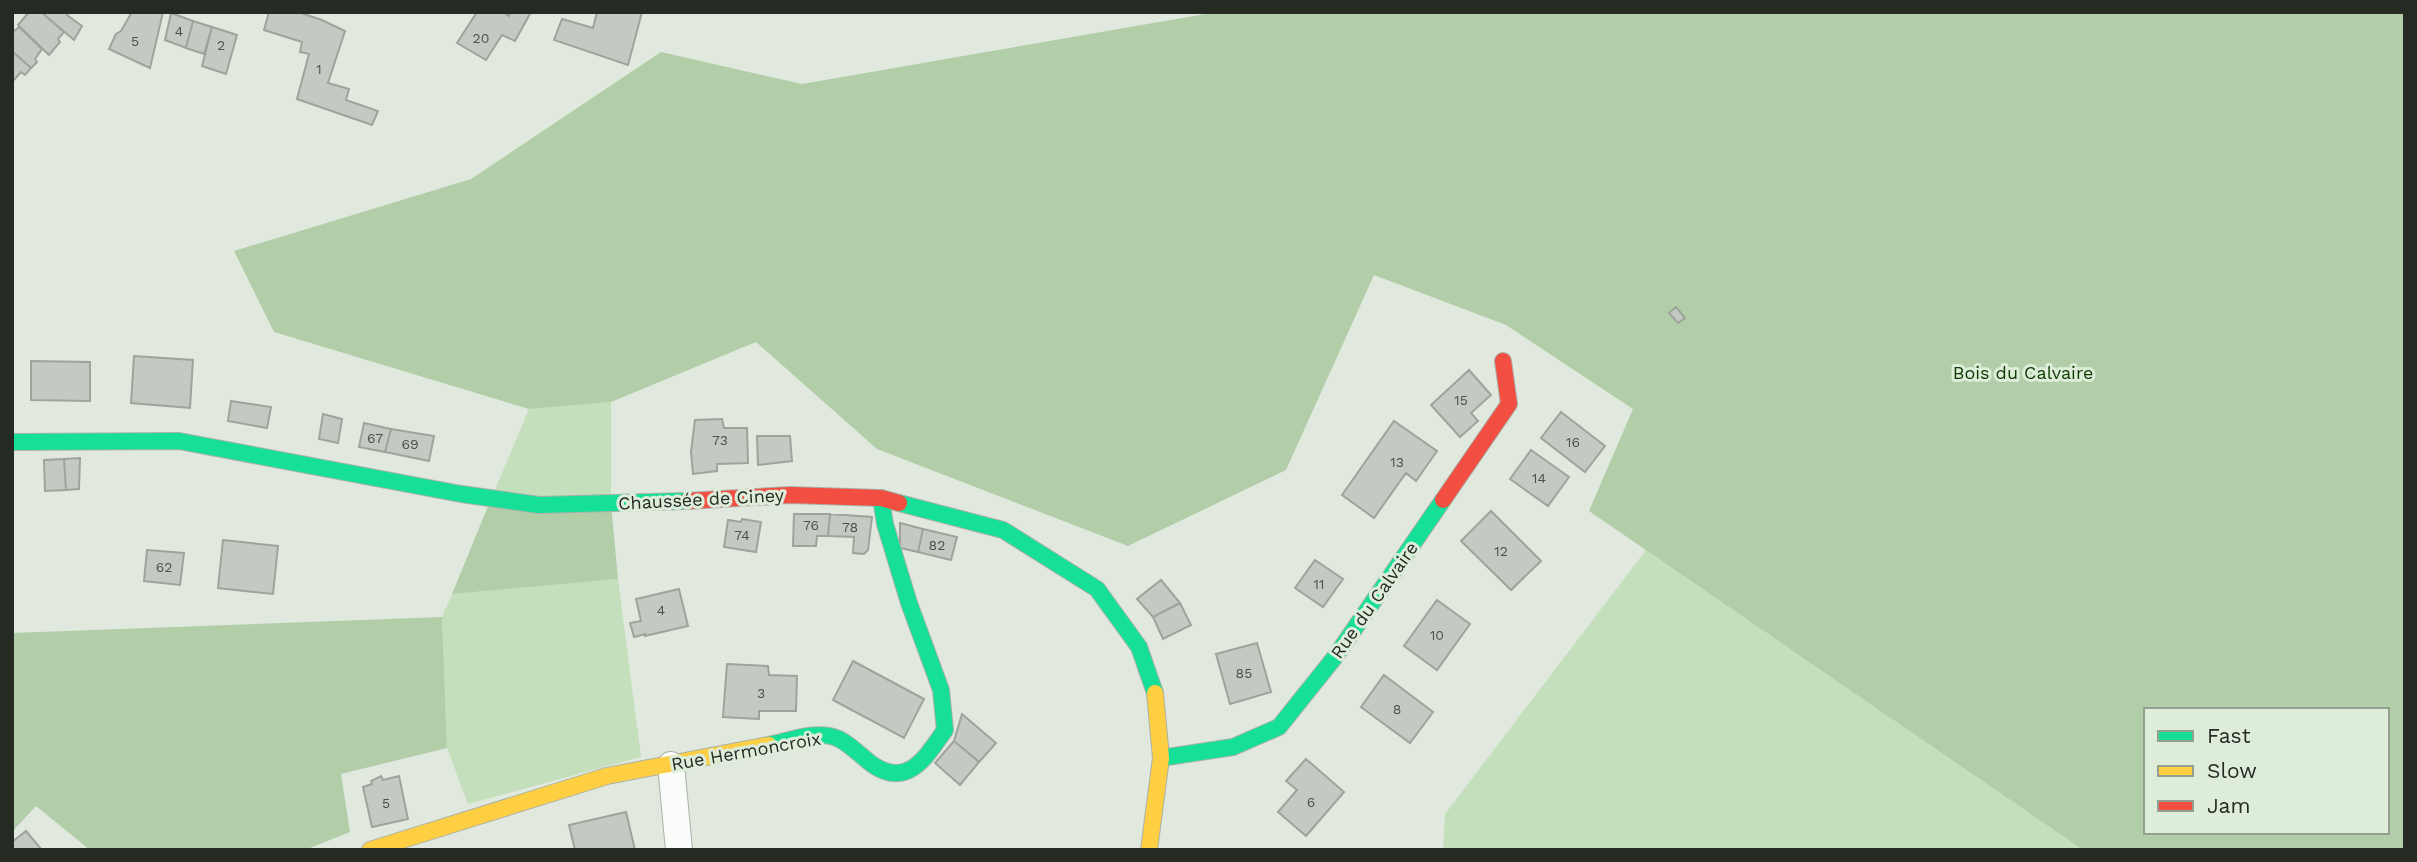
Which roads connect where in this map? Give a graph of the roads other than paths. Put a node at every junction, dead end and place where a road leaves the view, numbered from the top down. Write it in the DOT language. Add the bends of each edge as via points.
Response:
graph roads {
  1 [pos="1503,360"];
  2 [pos="12,442"];
  3 [pos="881,498"];
  4 [pos="1161,758"];
  5 [pos="671,765"];
  6 [pos="369,850"];
  7 [pos="679,850"];
  8 [pos="1149,850"];
  1 -- 4 [label="street, Rue du Calvaire" via="1509,404 1335,657 1279,727 1233,747"];
  2 -- 3 [label="street, Chaussée de Ciney" via="179,441 539,505 790,495"];
  3 -- 4 [label="street, Chaussée de Ciney" via="1003,530 1097,589 1139,647 1157,699"];
  3 -- 5 [label="street, Rue Hermoncroix" via="909,604 941,690 945,730 920,765 896,774 876,767 838,738 819,735"];
  4 -- 8 [label="street, Chaussée de Ciney"];
  5 -- 6 [label="street, Rue Hermoncroix" via="607,776"];
  5 -- 7 [label="street"];
}
